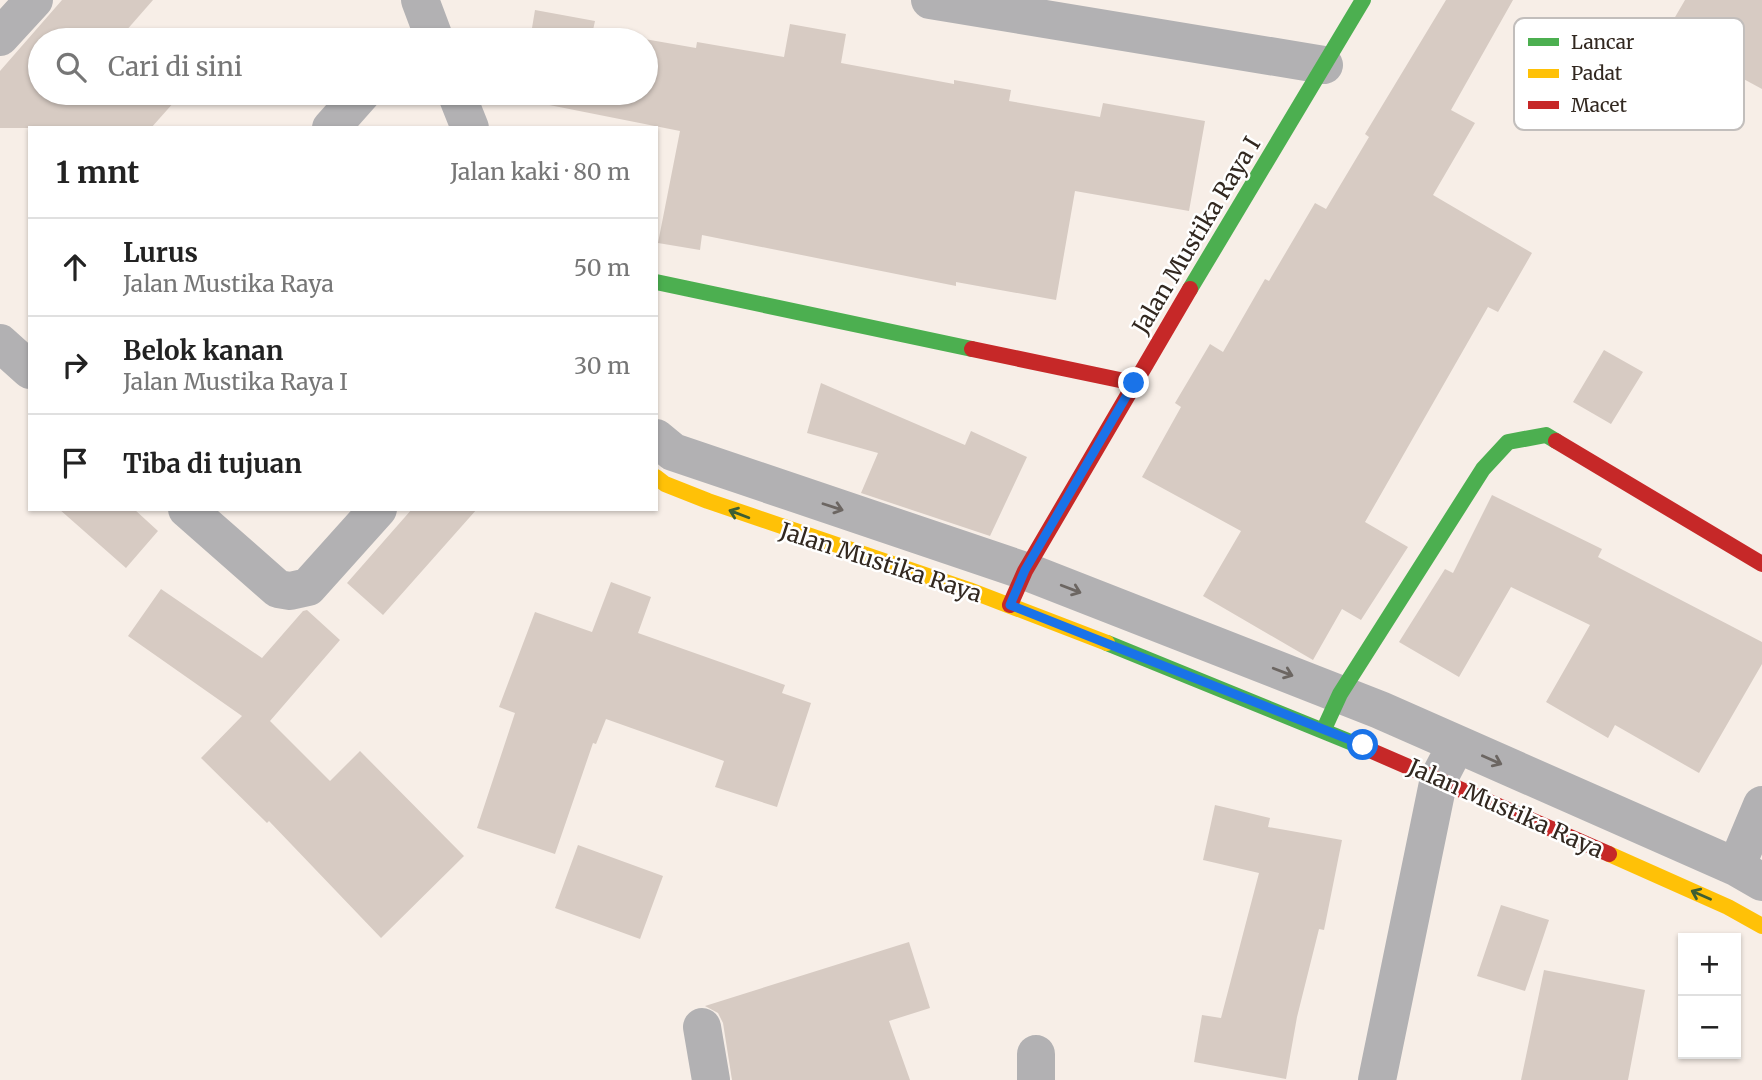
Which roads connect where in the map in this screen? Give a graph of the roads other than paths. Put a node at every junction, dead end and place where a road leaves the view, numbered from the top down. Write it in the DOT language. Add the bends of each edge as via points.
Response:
graph roads {
  1 [pos="34,0"];
  2 [pos="930,0"];
  3 [pos="1363,0"];
  4 [pos="0,37"];
  5 [pos="1324,65"];
  6 [pos="351,105"];
  7 [pos="461,105"];
  8 [pos="333,126"];
  9 [pos="469,126"];
  10 [pos="658,282"];
  11 [pos="0,342"];
  12 [pos="28,368"];
  13 [pos="1134,383"];
  14 [pos="658,440"];
  15 [pos="658,479"];
  16 [pos="189,511"];
  17 [pos="376,511"];
  18 [pos="1762,564"];
  19 [pos="1025,570"];
  20 [pos="1010,605"];
  21 [pos="1340,694"];
  22 [pos="1324,729"];
  23 [pos="1457,745"];
  24 [pos="1439,778"];
  25 [pos="1762,805"];
  26 [pos="1749,875"];
  27 [pos="1762,926"];
  28 [pos="702,1027"];
  29 [pos="711,1080"];
  30 [pos="1377,1080"];
  1 -- 4 [label="street"];
  2 -- 5 [label="street"];
  3 -- 5 [label="street, Jalan Mustika Raya I"];
  5 -- 13 [label="street, Jalan Mustika Raya I"];
  6 -- 8 [label="street"];
  7 -- 9 [label="street"];
  10 -- 13 [label="street"];
  11 -- 12 [label="street"];
  13 -- 19 [label="street, Jalan Mustika Raya I"];
  14 -- 19 [label="street, Jalan Mustika Raya, one-way" via="673,452 711,466"];
  20 -- 15 [label="street, Jalan Mustika Raya, one-way" via="742,516"];
  16 -- 17 [label="street" via="278,589 290,591 308,587"];
  18 -- 21 [label="street" via="1546,435 1508,442 1483,469"];
  19 -- 20 [label="street, Jalan Mustika Raya I"];
  19 -- 21 [label="street, Jalan Mustika Raya, one-way"];
  20 -- 22 [label="street, Jalan Mustika Raya"];
  21 -- 22 [label="street"];
  21 -- 23 [label="street, Jalan Mustika Raya"];
  22 -- 24 [label="street, Jalan Mustika Raya"];
  23 -- 24 [label="street"];
  23 -- 26 [label="street, Jalan Mustika Raya, one-way"];
  27 -- 24 [label="street, Jalan Mustika Raya, one-way" via="1728,906"];
  24 -- 30 [label="street"];
  25 -- 26 [label="street"];
  28 -- 29 [label="street"];
}
